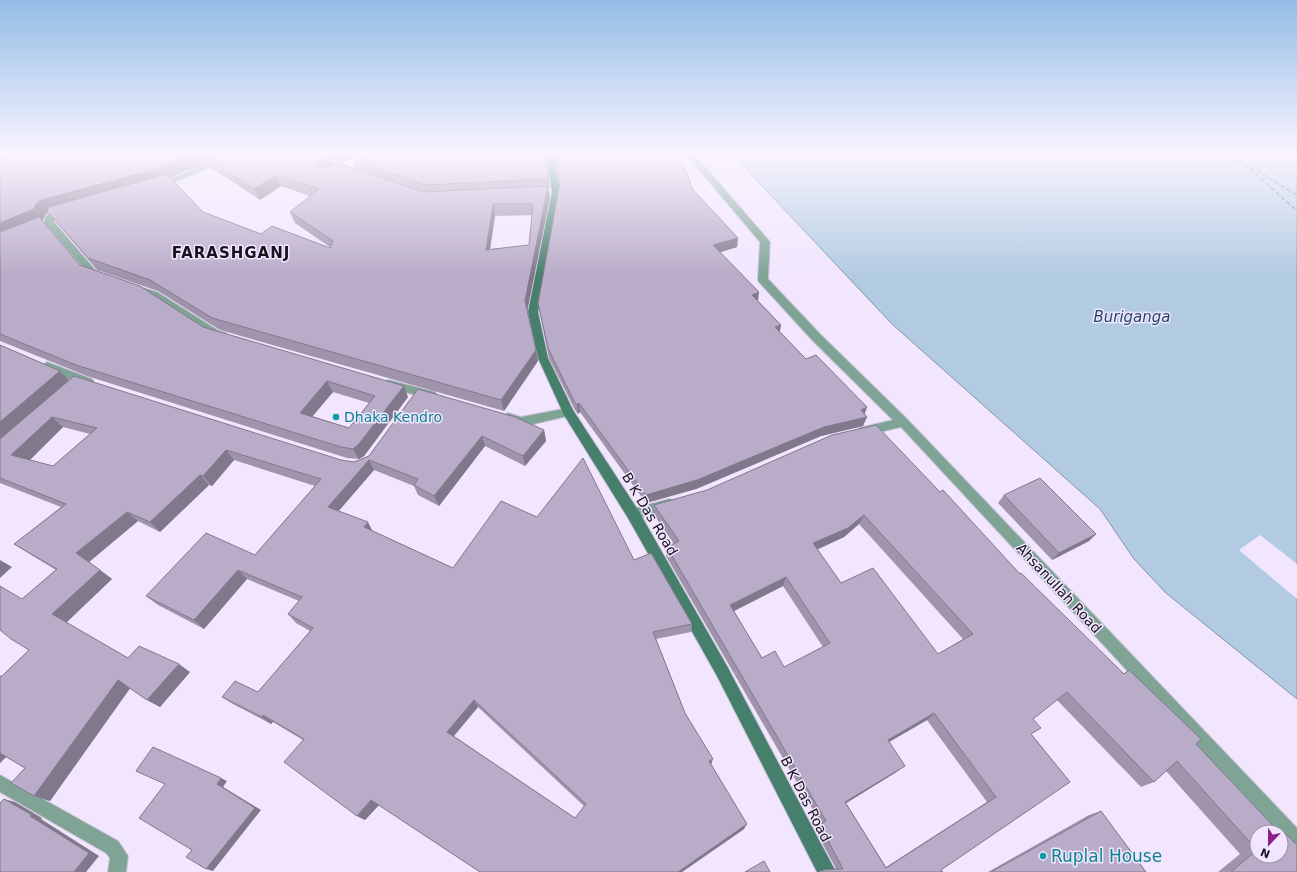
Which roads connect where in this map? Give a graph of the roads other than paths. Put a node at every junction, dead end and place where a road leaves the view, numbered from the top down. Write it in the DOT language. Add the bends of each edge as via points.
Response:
graph roads {
  1 [pos="552,194"];
  2 [pos="724,194"];
  3 [pos="75,208"];
  4 [pos="108,278"];
  5 [pos="130,286"];
  6 [pos="230,338"];
  7 [pos="34,360"];
  8 [pos="82,380"];
  9 [pos="376,380"];
  10 [pos="97,385"];
  11 [pos="70,391"];
  12 [pos="420,392"];
  13 [pos="441,398"];
  14 [pos="410,405"];
  15 [pos="568,412"];
  16 [pos="500,415"];
  17 [pos="903,422"];
  18 [pos="849,434"];
  19 [pos="678,501"];
  20 [pos="633,514"];
  21 [pos="0,783"];
  22 [pos="1297,841"];
  23 [pos="117,872"];
  24 [pos="827,872"];
  1 -- 15 [label="street, B K Das Road" via="533,312 543,358"];
  2 -- 17 [label="street, Ahsanullah Road" via="765,242 763,280 817,338"];
  3 -- 4 [label="street" via="53,215 46,224 93,273"];
  5 -- 6 [label="street" via="153,294 215,334"];
  7 -- 8 [label="street"];
  8 -- 10 [label="street"];
  8 -- 11 [label="street"];
  9 -- 12 [label="street"];
  12 -- 13 [label="street"];
  12 -- 14 [label="street"];
  15 -- 16 [label="street" via="521,422"];
  15 -- 20 [label="street, B K Das Road"];
  17 -- 18 [label="street"];
  17 -- 22 [label="street, Ahsanullah Road"];
  19 -- 20 [label="street"];
  20 -- 24 [label="street, B K Das Road" via="722,671"];
  21 -- 23 [label="street" via="112,847 119,856"];
}
